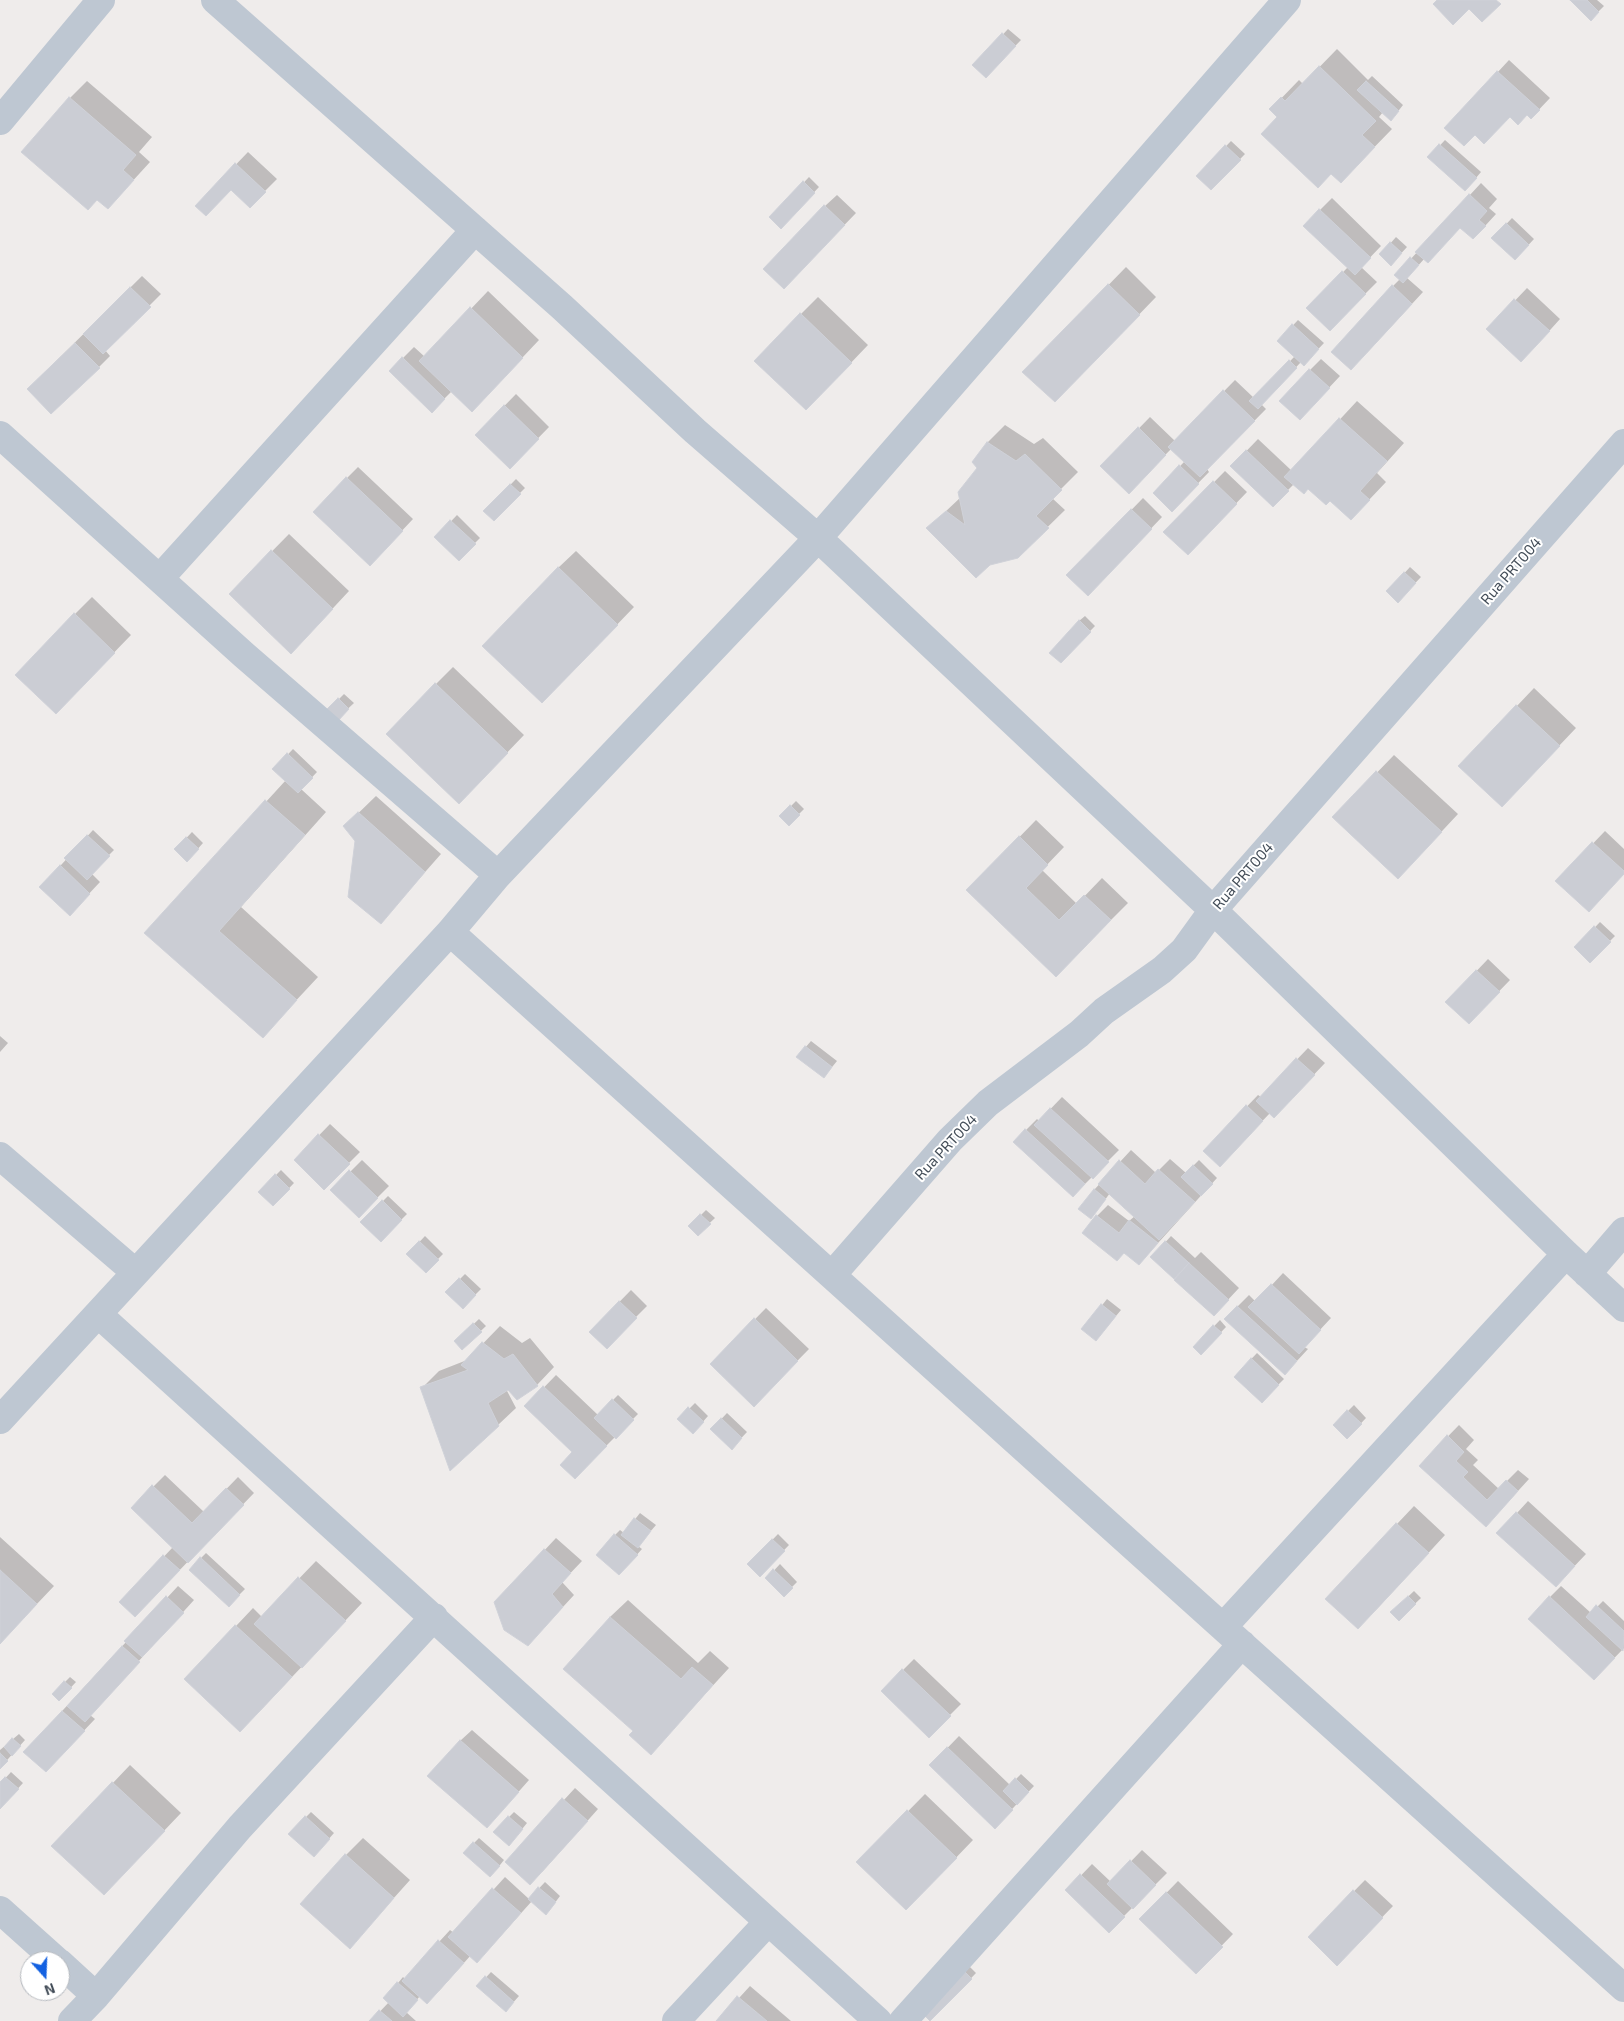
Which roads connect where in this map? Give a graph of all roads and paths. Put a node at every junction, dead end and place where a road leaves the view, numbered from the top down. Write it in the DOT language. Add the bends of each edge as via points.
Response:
graph roads {
  1 [pos="101,0"];
  2 [pos="215,0"];
  3 [pos="1287,0"];
  4 [pos="0,121"];
  5 [pos="475,230"];
  6 [pos="0,435"];
  7 [pos="1624,442"];
  8 [pos="818,538"];
  9 [pos="160,578"];
  10 [pos="498,875"];
  11 [pos="1213,910"];
  12 [pos="450,932"];
  13 [pos="0,1156"];
  14 [pos="1624,1231"];
  15 [pos="1566,1254"];
  16 [pos="135,1272"];
  17 [pos="1586,1274"];
  18 [pos="832,1275"];
  19 [pos="1624,1308"];
  20 [pos="98,1314"];
  21 [pos="0,1420"];
  22 [pos="434,1617"];
  23 [pos="1232,1635"];
  24 [pos="0,1910"];
  25 [pos="768,1922"];
  26 [pos="47,1951"];
  27 [pos="70,1972"];
  28 [pos="1624,1988"];
  29 [pos="96,1996"];
  30 [pos="72,2021"];
  31 [pos="676,2021"];
  32 [pos="878,2021"];
  33 [pos="903,2021"];
  1 -- 4 [label="street"];
  2 -- 5 [label="street"];
  3 -- 8 [label="street"];
  5 -- 8 [label="street"];
  5 -- 9 [label="street"];
  6 -- 9 [label="street"];
  7 -- 11 [label="street, Rua PRT004"];
  8 -- 10 [label="street"];
  8 -- 11 [label="street"];
  9 -- 10 [label="street"];
  10 -- 12 [label="street"];
  11 -- 15 [label="street"];
  11 -- 18 [label="street, Rua PRT004" via="1184,950 1162,970 1110,1006 988,1104 950,1140"];
  12 -- 16 [label="street"];
  12 -- 18 [label="street"];
  13 -- 16 [label="street"];
  14 -- 17 [label="street"];
  15 -- 17 [label="street"];
  15 -- 23 [label="street"];
  16 -- 20 [label="street"];
  17 -- 19 [label="street"];
  18 -- 23 [label="street"];
  20 -- 21 [label="street"];
  20 -- 22 [label="street"];
  22 -- 25 [label="street"];
  22 -- 29 [label="street" via="240,1827"];
  23 -- 28 [label="street"];
  23 -- 33 [label="street"];
  24 -- 26 [label="street"];
  25 -- 31 [label="street"];
  25 -- 32 [label="street"];
  27 -- 29 [label="street"];
  29 -- 30 [label="street"];
}
